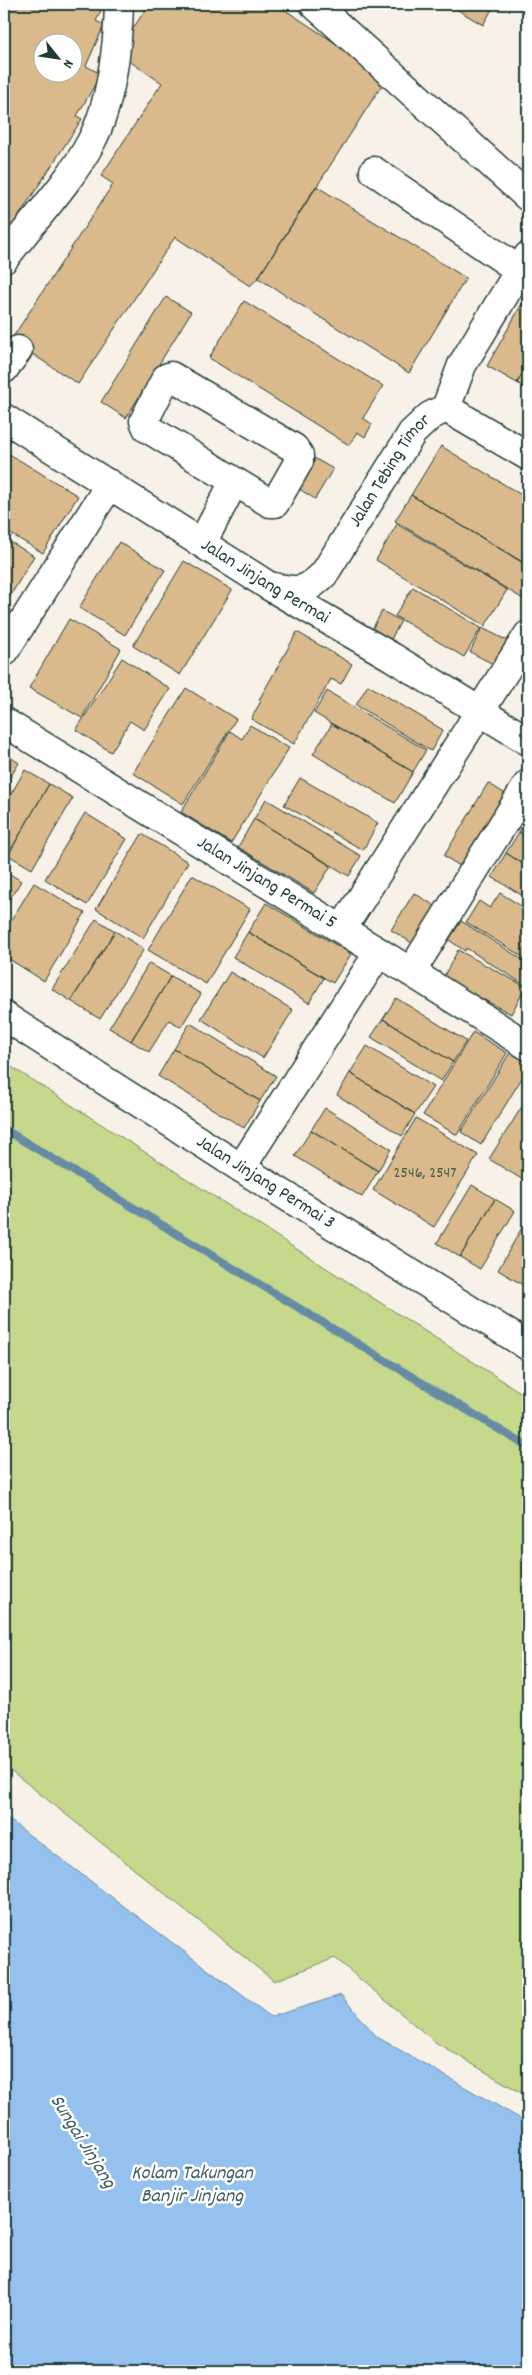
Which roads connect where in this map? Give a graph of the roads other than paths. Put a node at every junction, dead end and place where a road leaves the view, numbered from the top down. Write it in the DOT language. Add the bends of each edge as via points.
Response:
graph roads {
  1 [pos="119,4"];
  2 [pos="314,4"];
  3 [pos="374,171"];
  4 [pos="528,197"];
  5 [pos="4,259"];
  6 [pos="524,263"];
  7 [pos="446,408"];
  8 [pos="4,418"];
  9 [pos="528,456"];
  10 [pos="234,482"];
  11 [pos="110,484"];
  12 [pos="202,543"];
  13 [pos="269,586"];
  14 [pos="528,636"];
  15 [pos="4,652"];
  16 [pos="480,712"];
  17 [pos="4,722"];
  18 [pos="528,742"];
  19 [pos="528,784"];
  20 [pos="342,929"];
  21 [pos="379,952"];
  22 [pos="411,972"];
  23 [pos="4,1016"];
  24 [pos="528,1046"];
  25 [pos="241,1168"];
  26 [pos="528,1346"];
  1 -- 5 [label="street" via="110,83 92,142"];
  2 -- 4 [label="street"];
  3 -- 6 [label="street"];
  6 -- 7 [label="street" via="462,365"];
  7 -- 9 [label="street, Jalan Tebing Timor"];
  7 -- 13 [label="street, Jalan Tebing Timor" via="430,416 412,433 324,574 309,588 294,591"];
  8 -- 11 [label="street, Jalan Jinjang Permai"];
  10 -- 10 [label="street" via="147,428 144,421 166,378 177,378 294,448 299,455 299,461 275,503"];
  10 -- 12 [label="street"];
  11 -- 12 [label="street, Jalan Jinjang Permai"];
  11 -- 15 [label="street"];
  12 -- 13 [label="street, Jalan Jinjang Permai"];
  13 -- 16 [label="street, Jalan Jinjang Permai"];
  14 -- 16 [label="street"];
  16 -- 18 [label="street, Jalan Jinjang Permai"];
  16 -- 20 [label="street"];
  17 -- 20 [label="street, Jalan Jinjang Permai 5"];
  19 -- 22 [label="street"];
  20 -- 21 [label="street, Jalan Jinjang Permai 5"];
  21 -- 22 [label="street, Jalan Jinjang Permai 5"];
  21 -- 25 [label="street"];
  22 -- 24 [label="street, Jalan Jinjang Permai 5"];
  23 -- 25 [label="street, Jalan Jinjang Permai 3"];
  25 -- 26 [label="street, Jalan Jinjang Permai 3"];
}
